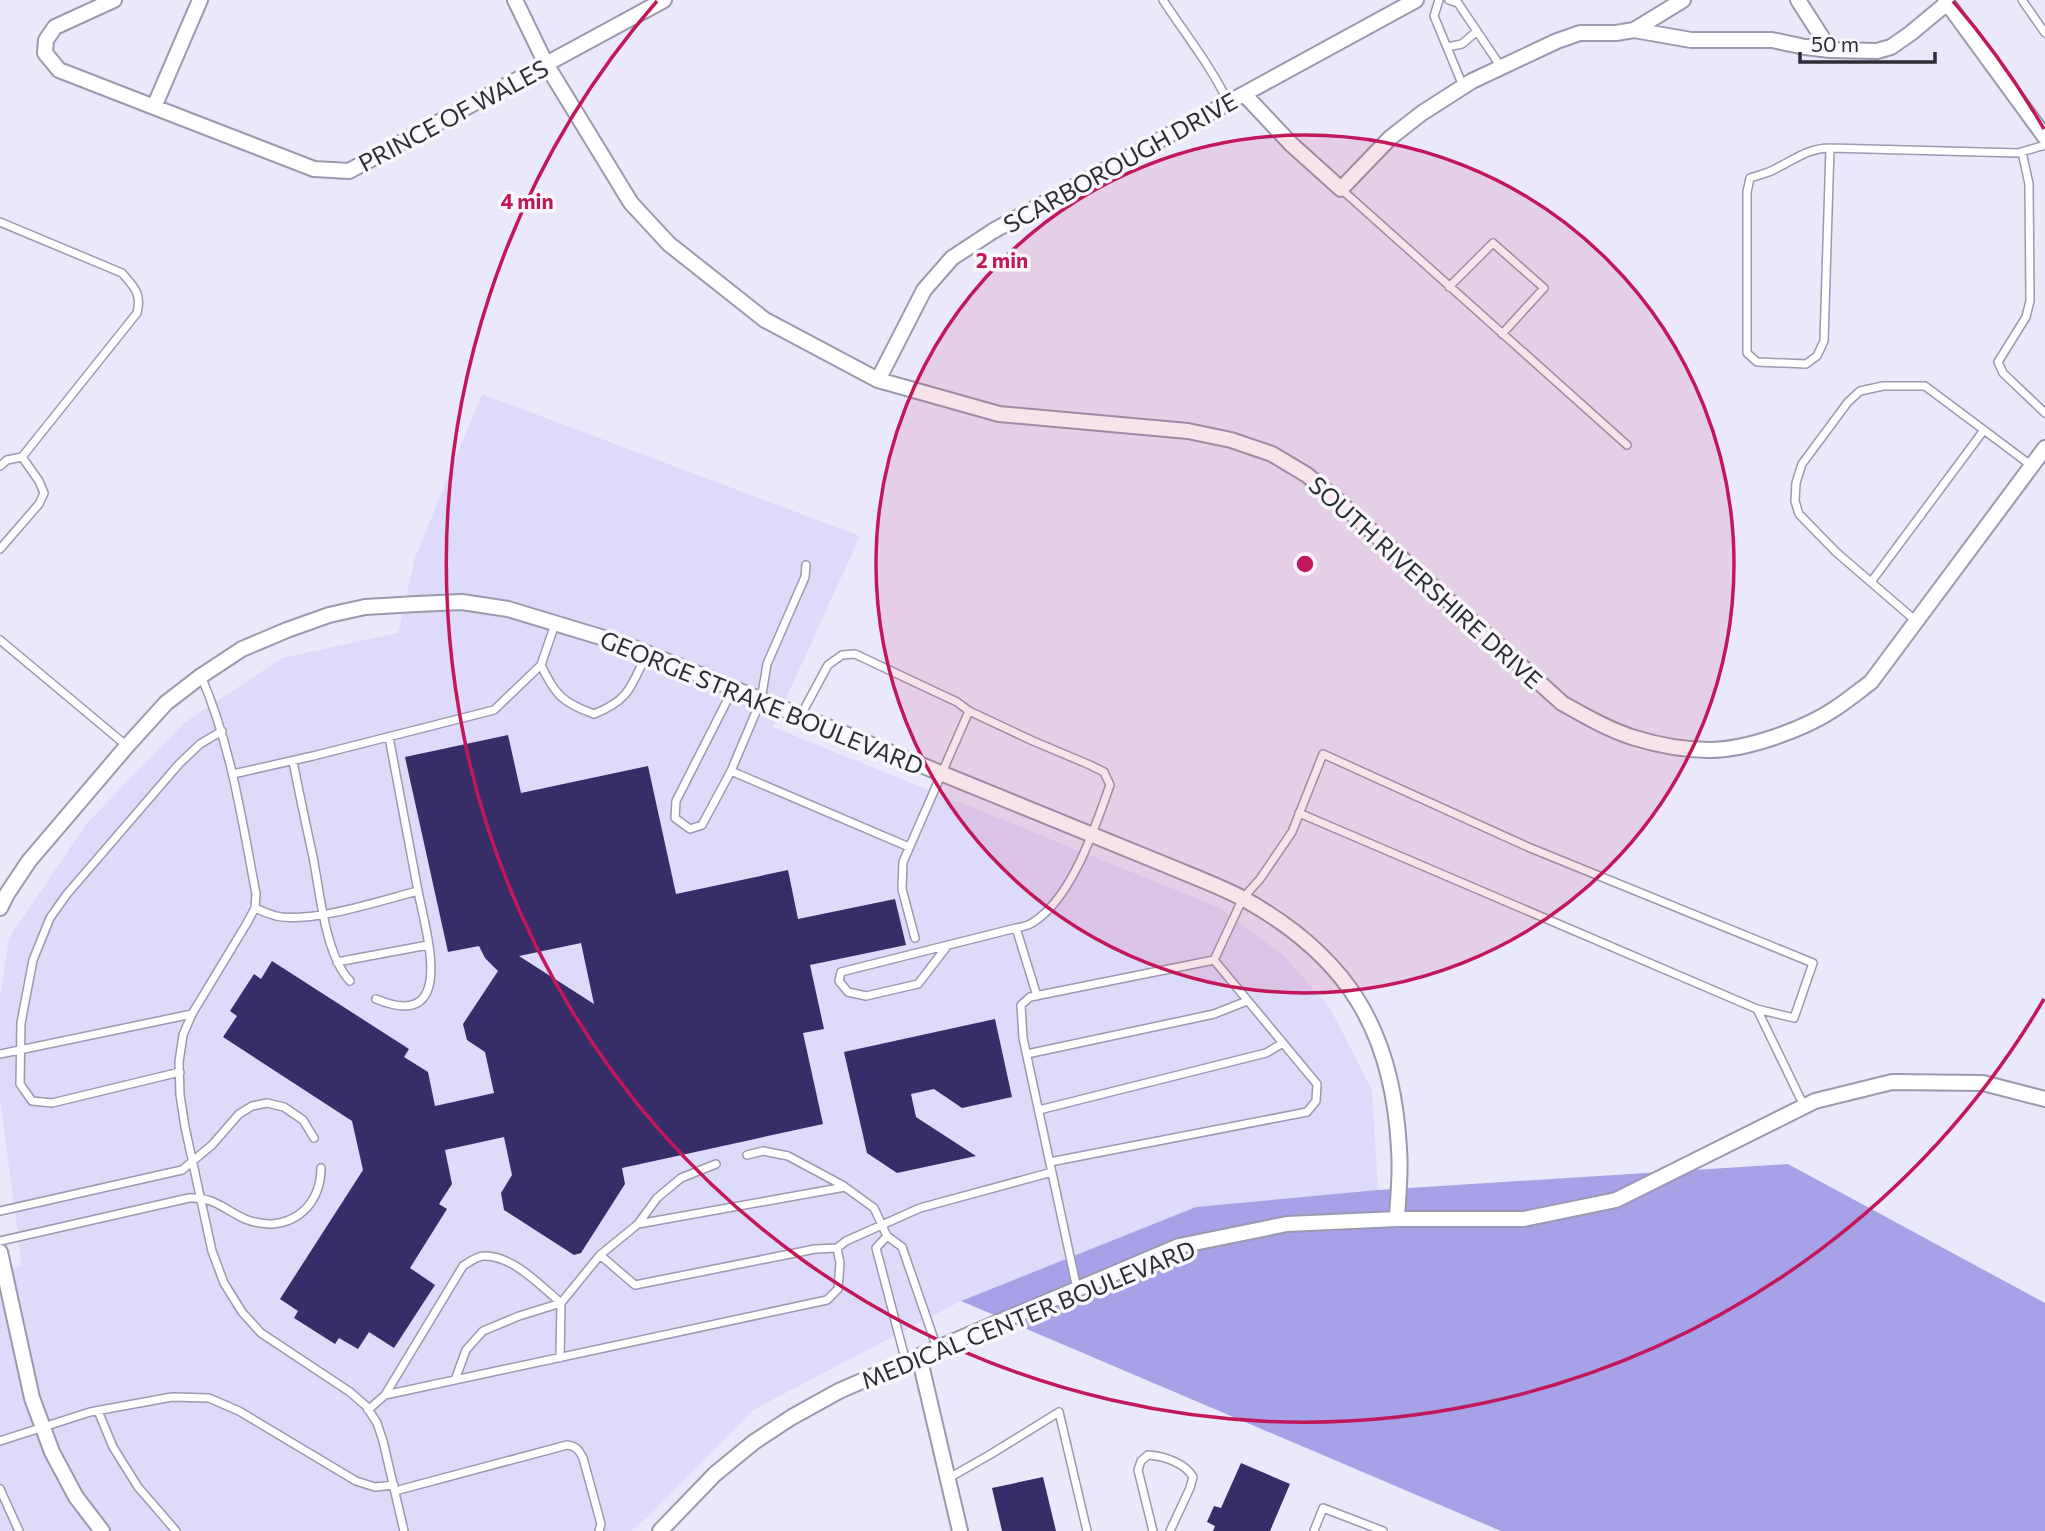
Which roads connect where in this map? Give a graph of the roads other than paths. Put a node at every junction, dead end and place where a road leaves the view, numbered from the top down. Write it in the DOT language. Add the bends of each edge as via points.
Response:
graph roads {
  1 [pos="114,0"];
  2 [pos="200,0"];
  3 [pos="515,0"];
  4 [pos="664,0"];
  5 [pos="1163,0"];
  6 [pos="1416,0"];
  7 [pos="1439,0"];
  8 [pos="1449,0"];
  9 [pos="1683,0"];
  10 [pos="1798,0"];
  11 [pos="2022,0"];
  12 [pos="1946,1"];
  13 [pos="1634,30"];
  14 [pos="1478,31"];
  15 [pos="2045,33"];
  16 [pos="1447,47"];
  17 [pos="1830,50"];
  18 [pos="546,64"];
  19 [pos="1501,67"];
  20 [pos="1463,86"];
  21 [pos="1244,94"];
  22 [pos="1228,102"];
  23 [pos="154,107"];
  24 [pos="2045,137"];
  25 [pos="2045,145"];
  26 [pos="1830,148"];
  27 [pos="2022,152"];
  28 [pos="1341,189"];
  29 [pos="0,222"];
  30 [pos="1449,286"];
  31 [pos="1502,334"];
  32 [pos="878,380"];
  33 [pos="2045,413"];
  34 [pos="1984,430"];
  35 [pos="1627,445"];
  36 [pos="2045,449"];
  37 [pos="22,457"];
  38 [pos="2032,466"];
  39 [pos="0,467"];
  40 [pos="0,550"];
  41 [pos="807,565"];
  42 [pos="1871,582"];
  43 [pos="1916,621"];
  44 [pos="555,623"];
  45 [pos="0,640"];
  46 [pos="647,653"];
  47 [pos="541,665"];
  48 [pos="201,676"];
  49 [pos="733,689"];
  50 [pos="761,700"];
  51 [pos="969,711"];
  52 [pos="800,716"];
  53 [pos="222,731"];
  54 [pos="389,737"];
  55 [pos="127,746"];
  56 [pos="293,761"];
  57 [pos="731,771"];
  58 [pos="940,773"];
  59 [pos="233,774"];
  60 [pos="1299,813"];
  61 [pos="1092,835"];
  62 [pos="909,847"];
  63 [pos="418,891"];
  64 [pos="1242,898"];
  65 [pos="0,908"];
  66 [pos="255,908"];
  67 [pos="323,914"];
  68 [pos="1016,928"];
  69 [pos="915,938"];
  70 [pos="429,944"];
  71 [pos="948,945"];
  72 [pos="1214,960"];
  73 [pos="337,962"];
  74 [pos="350,981"];
  75 [pos="1037,996"];
  76 [pos="376,999"];
  77 [pos="1247,1001"];
  78 [pos="1757,1009"];
  79 [pos="192,1013"];
  80 [pos="1283,1043"];
  81 [pos="20,1050"];
  82 [pos="0,1054"];
  83 [pos="1027,1054"];
  84 [pos="180,1072"];
  85 [pos="2045,1099"];
  86 [pos="1805,1106"];
  87 [pos="1039,1110"];
  88 [pos="314,1138"];
  89 [pos="747,1155"];
  90 [pos="193,1162"];
  91 [pos="1050,1162"];
  92 [pos="716,1164"];
  93 [pos="321,1168"];
  94 [pos="1052,1172"];
  95 [pos="845,1187"];
  96 [pos="200,1198"];
  97 [pos="0,1211"];
  98 [pos="1397,1219"];
  99 [pos="638,1224"];
  100 [pos="883,1224"];
  101 [pos="887,1236"];
  102 [pos="0,1241"];
  103 [pos="838,1248"];
  104 [pos="0,1252"];
  105 [pos="600,1255"];
  106 [pos="1077,1289"];
  107 [pos="561,1303"];
  108 [pos="937,1349"];
  109 [pos="560,1357"];
  110 [pos="912,1359"];
  111 [pos="455,1380"];
  112 [pos="385,1395"];
  113 [pos="368,1410"];
  114 [pos="98,1411"];
  115 [pos="43,1426"];
  116 [pos="0,1441"];
  117 [pos="949,1478"];
  118 [pos="394,1488"];
  119 [pos="0,1489"];
  120 [pos="19,1531"];
  121 [pos="102,1531"];
  122 [pos="176,1531"];
  123 [pos="404,1531"];
  124 [pos="599,1531"];
  125 [pos="660,1531"];
  126 [pos="960,1531"];
  127 [pos="1087,1531"];
  128 [pos="1153,1531"];
  129 [pos="1170,1531"];
  130 [pos="1314,1531"];
  131 [pos="1383,1531"];
  1 -- 23 [label="street, PRINCE OF WALES" via="55,27 46,40 45,53 59,70"];
  2 -- 23 [label="street"];
  3 -- 18 [label="street, SOUTH RIVERSHIRE DRIVE"];
  4 -- 18 [label="street, PRINCE OF WALES"];
  5 -- 22 [label="lane" via="1216,76"];
  6 -- 21 [label="street, SCARBOROUGH DRIVE"];
  7 -- 16 [label="lane" via="1434,16"];
  8 -- 14 [label="lane" via="1458,3"];
  9 -- 13 [label="street"];
  10 -- 17 [label="street"];
  11 -- 15 [label="lane"];
  12 -- 17 [label="street" via="1891,47"];
  12 -- 24 [label="street"];
  13 -- 17 [label="street" via="1691,40 1772,40"];
  13 -- 19 [label="street" via="1580,33"];
  14 -- 16 [label="lane" via="1462,44"];
  14 -- 19 [label="lane"];
  16 -- 20 [label="lane"];
  18 -- 23 [label="street, PRINCE OF WALES" via="349,171 314,169"];
  18 -- 32 [label="street, SOUTH RIVERSHIRE DRIVE" via="631,203 669,244 765,320"];
  19 -- 20 [label="street"];
  20 -- 28 [label="street" via="1390,138"];
  21 -- 22 [label="street, SCARBOROUGH DRIVE"];
  21 -- 28 [label="street"];
  22 -- 32 [label="street, SCARBOROUGH DRIVE" via="952,258 924,290"];
  25 -- 27 [label="lane"];
  26 -- 26 [label="lane" via="1803,153 1750,178 1747,353 1757,362 1806,364 1817,356 1824,341"];
  26 -- 27 [label="lane"];
  27 -- 33 [label="lane" via="2029,184 2030,301 2026,317 1998,362 2003,373"];
  28 -- 30 [label="lane"];
  29 -- 37 [label="lane" via="122,273 140,302 137,313"];
  30 -- 31 [label="lane"];
  30 -- 31 [label="lane" via="1493,243 1544,288"];
  31 -- 35 [label="lane"];
  32 -- 43 [label="street, SOUTH RIVERSHIRE DRIVE" via="999,414 1188,431 1272,454 1338,501 1562,703 1635,738 1711,750 1797,729 1871,682"];
  34 -- 38 [label="lane"];
  34 -- 42 [label="lane"];
  34 -- 42 [label="lane" via="1925,386 1883,386 1860,391 1848,402 1802,464 1795,501 1799,514"];
  36 -- 38 [label="street, SOUTH RIVERSHIRE DRIVE"];
  37 -- 39 [label="lane"];
  37 -- 40 [label="lane" via="44,493"];
  38 -- 43 [label="street, SOUTH RIVERSHIRE DRIVE"];
  41 -- 50 [label="lane" via="767,664"];
  42 -- 43 [label="lane"];
  44 -- 46 [label="street, GEORGE STRAKE BOULEVARD"];
  44 -- 47 [label="lane"];
  44 -- 48 [label="street, GEORGE STRAKE BOULEVARD" via="462,602 365,607 329,615 242,649"];
  45 -- 55 [label="lane"];
  46 -- 47 [label="lane" via="628,693 594,714 572,706 551,686"];
  46 -- 49 [label="street, GEORGE STRAKE BOULEVARD"];
  47 -- 54 [label="lane" via="494,710"];
  48 -- 53 [label="lane"];
  48 -- 55 [label="street, GEORGE STRAKE BOULEVARD" via="166,703"];
  49 -- 50 [label="street, GEORGE STRAKE BOULEVARD"];
  49 -- 57 [label="lane" via="676,801 675,818 690,829 702,825"];
  50 -- 52 [label="street, GEORGE STRAKE BOULEVARD"];
  50 -- 57 [label="lane"];
  51 -- 52 [label="lane" via="855,654 842,654 828,665"];
  51 -- 58 [label="lane"];
  51 -- 61 [label="lane" via="1104,772 1110,785"];
  52 -- 58 [label="street, GEORGE STRAKE BOULEVARD"];
  53 -- 59 [label="lane"];
  53 -- 81 [label="lane" via="179,764 50,918 33,960"];
  54 -- 56 [label="lane"];
  54 -- 63 [label="lane"];
  55 -- 65 [label="street, GEORGE STRAKE BOULEVARD" via="29,861"];
  56 -- 59 [label="lane"];
  56 -- 67 [label="lane"];
  57 -- 62 [label="lane"];
  58 -- 61 [label="street, GEORGE STRAKE BOULEVARD"];
  58 -- 62 [label="lane"];
  59 -- 66 [label="lane"];
  60 -- 64 [label="lane" via="1261,879"];
  60 -- 78 [label="lane"];
  60 -- 78 [label="lane" via="1323,754 1528,847 1813,963 1794,1018"];
  61 -- 64 [label="street, GEORGE STRAKE BOULEVARD"];
  61 -- 68 [label="lane" via="1063,892 1031,924"];
  62 -- 69 [label="lane" via="902,862 902,889"];
  63 -- 67 [label="lane"];
  63 -- 70 [label="lane"];
  64 -- 72 [label="lane"];
  64 -- 98 [label="street, GEORGE STRAKE BOULEVARD" via="1321,953 1346,981 1371,1021 1385,1056 1396,1107"];
  66 -- 67 [label="lane" via="295,918"];
  66 -- 79 [label="lane"];
  67 -- 73 [label="lane"];
  68 -- 71 [label="lane"];
  68 -- 75 [label="lane"];
  70 -- 73 [label="lane"];
  70 -- 76 [label="lane" via="432,976 422,1001 408,1007"];
  71 -- 71 [label="lane" via="841,972 839,981 848,992 866,996 918,984"];
  72 -- 75 [label="lane"];
  72 -- 77 [label="lane"];
  73 -- 74 [label="lane"];
  75 -- 83 [label="lane" via="1021,1005"];
  77 -- 80 [label="lane"];
  77 -- 83 [label="lane" via="1214,1014"];
  78 -- 86 [label="lane"];
  79 -- 81 [label="lane"];
  79 -- 84 [label="lane" via="183,1035"];
  80 -- 87 [label="lane" via="1266,1053"];
  80 -- 91 [label="lane" via="1317,1084 1316,1101 1307,1112"];
  81 -- 82 [label="lane"];
  81 -- 84 [label="lane" via="20,1084 32,1101 51,1103"];
  83 -- 87 [label="lane"];
  84 -- 90 [label="lane"];
  85 -- 86 [label="street, MEDICAL CENTER BOULEVARD" via="1983,1083 1892,1082"];
  86 -- 98 [label="street, MEDICAL CENTER BOULEVARD" via="1616,1200 1524,1219"];
  87 -- 91 [label="lane"];
  88 -- 90 [label="lane" via="303,1120 284,1107 267,1103 239,1114"];
  89 -- 95 [label="lane" via="763,1151 788,1156"];
  90 -- 96 [label="lane"];
  90 -- 97 [label="lane" via="181,1170"];
  91 -- 94 [label="lane"];
  92 -- 99 [label="lane" via="681,1178 657,1198"];
  93 -- 96 [label="lane" via="317,1193 306,1210 292,1219 270,1224 247,1220"];
  94 -- 100 [label="lane" via="920,1208"];
  94 -- 106 [label="lane"];
  95 -- 99 [label="lane"];
  95 -- 100 [label="lane" via="874,1208"];
  96 -- 102 [label="lane"];
  96 -- 113 [label="lane" via="212,1251 242,1312 261,1333 350,1392"];
  98 -- 106 [label="street, MEDICAL CENTER BOULEVARD" via="1287,1224 1179,1246"];
  99 -- 105 [label="lane"];
  100 -- 101 [label="lane"];
  100 -- 103 [label="lane"];
  101 -- 108 [label="lane" via="902,1247"];
  101 -- 110 [label="lane" via="876,1248"];
  103 -- 105 [label="lane" via="635,1285"];
  103 -- 109 [label="lane" via="838,1289 827,1300"];
  104 -- 115 [label="street" via="32,1398"];
  105 -- 107 [label="lane"];
  106 -- 108 [label="street, MEDICAL CENTER BOULEVARD"];
  107 -- 109 [label="lane"];
  107 -- 111 [label="lane" via="483,1331 466,1350"];
  107 -- 112 [label="lane" via="528,1273 481,1256 463,1266"];
  108 -- 110 [label="street, MEDICAL CENTER BOULEVARD"];
  109 -- 111 [label="lane"];
  110 -- 117 [label="street"];
  110 -- 125 [label="street, MEDICAL CENTER BOULEVARD" via="839,1391 754,1442 715,1474"];
  111 -- 112 [label="lane"];
  112 -- 113 [label="lane"];
  113 -- 118 [label="lane" via="377,1423"];
  114 -- 115 [label="lane"];
  114 -- 118 [label="lane" via="172,1397 209,1398 356,1480"];
  114 -- 122 [label="lane" via="138,1487"];
  115 -- 116 [label="lane"];
  115 -- 121 [label="street" via="76,1497"];
  117 -- 126 [label="street"];
  117 -- 127 [label="lane" via="1059,1412"];
  118 -- 123 [label="lane"];
  118 -- 124 [label="lane" via="573,1446 583,1458"];
  119 -- 120 [label="lane"];
  128 -- 129 [label="lane" via="1138,1470 1148,1455 1188,1468 1193,1477"];
  130 -- 131 [label="lane" via="1323,1508"];
}
